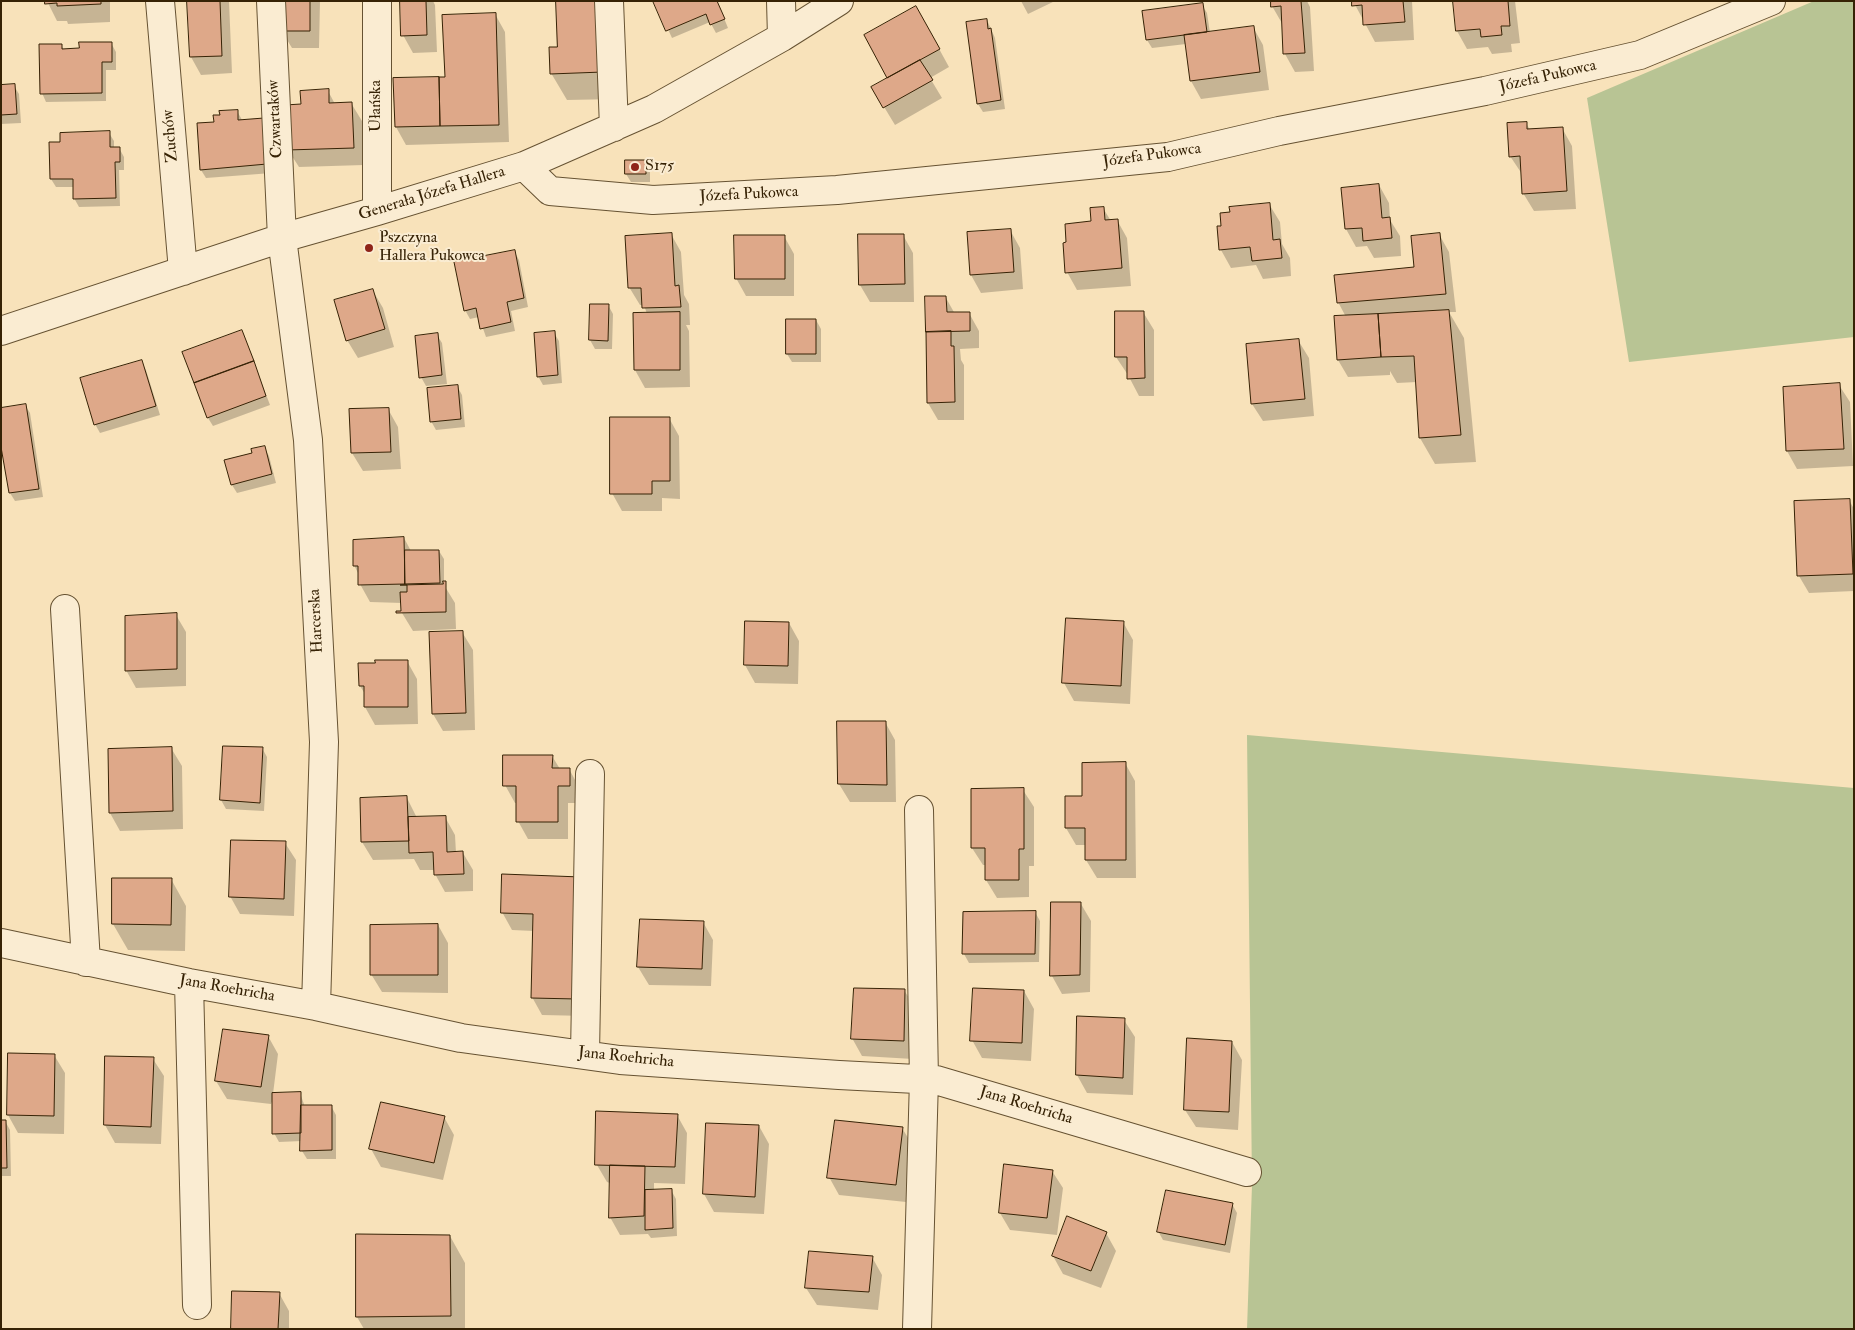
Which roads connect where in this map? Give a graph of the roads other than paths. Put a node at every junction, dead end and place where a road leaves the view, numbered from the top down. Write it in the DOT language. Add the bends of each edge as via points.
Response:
graph roads {
  1 [pos="160,1"];
  2 [pos="271,1"];
  3 [pos="377,1"];
  4 [pos="609,1"];
  5 [pos="781,1"];
  6 [pos="839,1"];
  7 [pos="1771,1"];
  8 [pos="782,37"];
  9 [pos="614,126"];
  10 [pos="524,166"];
  11 [pos="377,211"];
  12 [pos="282,238"];
  13 [pos="183,271"];
  14 [pos="1,331"];
  15 [pos="65,609"];
  16 [pos="590,774"];
  17 [pos="919,810"];
  18 [pos="1,943"];
  19 [pos="86,962"];
  20 [pos="189,983"];
  21 [pos="316,1006"];
  22 [pos="585,1054"];
  23 [pos="924,1079"];
  24 [pos="1247,1172"];
  25 [pos="197,1306"];
  26 [pos="917,1329"];
  1 -- 13 [label="street, Zuchów"];
  2 -- 12 [label="street, Czwartaków"];
  3 -- 11 [label="street, Ułańska"];
  4 -- 9 [label="street"];
  5 -- 8 [label="street"];
  6 -- 8 [label="street, Generała Józefa Hallera"];
  7 -- 10 [label="street, Józefa Pukowca" via="1640,55 1168,157 837,190 654,200 550,191"];
  8 -- 9 [label="street, Generała Józefa Hallera" via="654,109"];
  9 -- 10 [label="street, Generała Józefa Hallera"];
  10 -- 11 [label="street, Generała Józefa Hallera"];
  11 -- 12 [label="street, Generała Józefa Hallera"];
  12 -- 13 [label="street, Generała Józefa Hallera"];
  12 -- 21 [label="street, Harcerska" via="308,440 324,742"];
  13 -- 14 [label="street, Generała Józefa Hallera"];
  15 -- 19 [label="street"];
  16 -- 22 [label="street"];
  17 -- 23 [label="street"];
  18 -- 19 [label="street, Jana Roehricha"];
  19 -- 20 [label="street, Jana Roehricha"];
  20 -- 21 [label="street, Jana Roehricha"];
  20 -- 25 [label="street"];
  21 -- 22 [label="street, Jana Roehricha" via="461,1038"];
  22 -- 23 [label="street, Jana Roehricha" via="620,1060"];
  23 -- 24 [label="street, Jana Roehricha"];
  23 -- 26 [label="street"];
}
